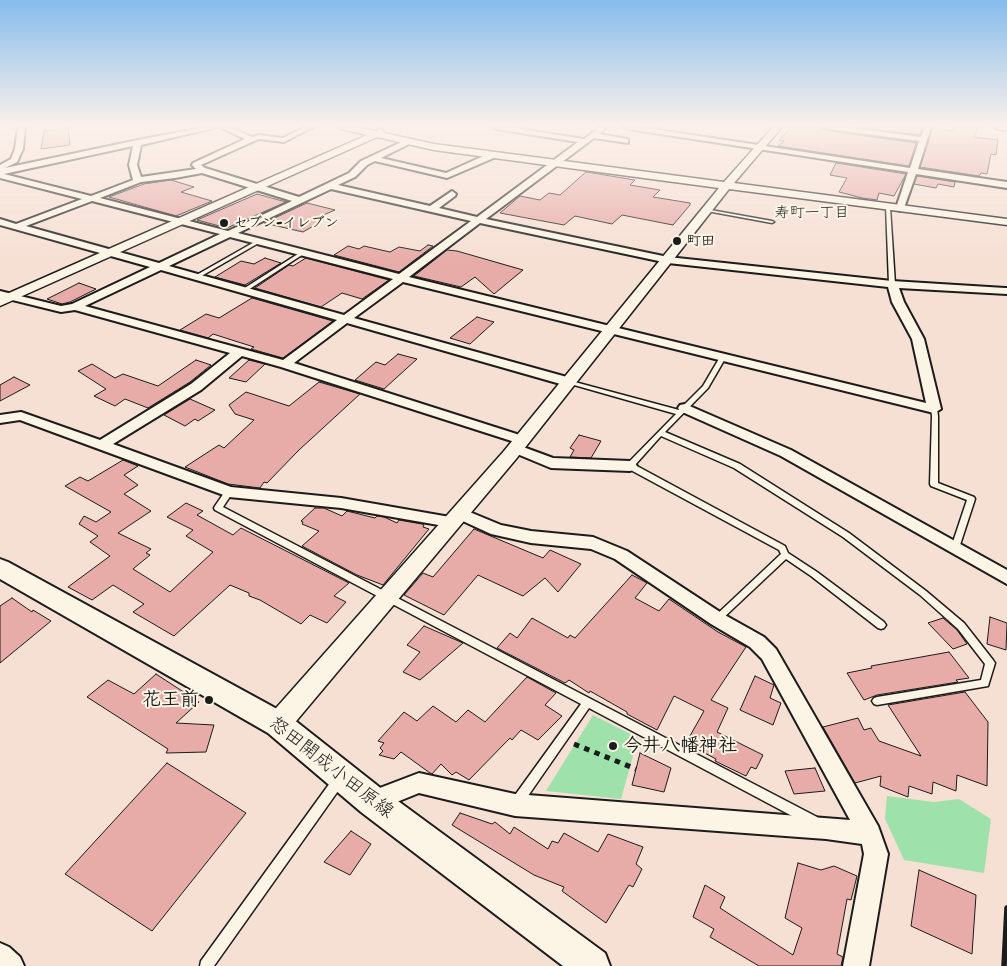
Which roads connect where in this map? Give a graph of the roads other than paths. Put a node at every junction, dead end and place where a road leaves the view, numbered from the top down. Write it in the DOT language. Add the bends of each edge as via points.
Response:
graph roads {
  1 [pos="135,172"];
  2 [pos="193,172"];
  3 [pos="209,172"];
  4 [pos="291,172"];
  5 [pos="355,172"];
  6 [pos="431,172"];
  7 [pos="455,172"];
  8 [pos="542,172"];
  9 [pos="622,172"];
  10 [pos="738,172"];
  11 [pos="912,172"];
  12 [pos="926,172"];
  13 [pos="0,174"];
  14 [pos="137,180"];
  15 [pos="1007,185"];
  16 [pos="330,186"];
  17 [pos="726,186"];
  18 [pos="257,187"];
  19 [pos="452,194"];
  20 [pos="94,198"];
  21 [pos="299,200"];
  22 [pos="888,206"];
  23 [pos="900,208"];
  24 [pos="432,210"];
  25 [pos="708,210"];
  26 [pos="478,220"];
  27 [pos="180,221"];
  28 [pos="0,222"];
  29 [pos="772,222"];
  30 [pos="1007,222"];
  31 [pos="16,227"];
  32 [pos="0,233"];
  33 [pos="228,233"];
  34 [pos="260,241"];
  35 [pos="111,253"];
  36 [pos="303,253"];
  37 [pos="668,260"];
  38 [pos="158,266"];
  39 [pos="196,277"];
  40 [pos="401,278"];
  41 [pos="892,284"];
  42 [pos="244,291"];
  43 [pos="1005,291"];
  44 [pos="4,298"];
  45 [pos="75,307"];
  46 [pos="344,320"];
  47 [pos="611,329"];
  48 [pos="239,352"];
  49 [pos="723,357"];
  50 [pos="285,364"];
  51 [pos="569,382"];
  52 [pos="0,407"];
  53 [pos="934,409"];
  54 [pos="683,410"];
  55 [pos="21,416"];
  56 [pos="0,418"];
  57 [pos="660,433"];
  58 [pos="518,444"];
  59 [pos="100,446"];
  60 [pos="630,466"];
  61 [pos="228,492"];
  62 [pos="455,517"];
  63 [pos="955,548"];
  64 [pos="785,555"];
  65 [pos="0,568"];
  66 [pos="1007,578"];
  67 [pos="389,596"];
  68 [pos="718,619"];
  69 [pos="881,626"];
  70 [pos="877,701"];
  71 [pos="588,702"];
  72 [pos="278,724"];
  73 [pos="343,775"];
  74 [pos="372,800"];
  75 [pos="516,805"];
  76 [pos="826,828"];
  77 [pos="870,834"];
  78 [pos="206,966"];
  79 [pos="592,966"];
  80 [pos="856,966"];
  1 -- 14 [label="street"];
  2 -- 14 [label="street"];
  3 -- 18 [label="street"];
  4 -- 18 [label="street"];
  5 -- 16 [label="street"];
  6 -- 7 [label="street" via="447,176"];
  8 -- 26 [label="street"];
  9 -- 17 [label="street"];
  10 -- 17 [label="street"];
  11 -- 23 [label="street"];
  12 -- 15 [label="street"];
  13 -- 20 [label="street"];
  14 -- 20 [label="street"];
  16 -- 21 [label="street"];
  16 -- 24 [label="street"];
  17 -- 22 [label="street"];
  17 -- 25 [label="street"];
  18 -- 21 [label="street"];
  18 -- 27 [label="street"];
  19 -- 24 [label="street"];
  20 -- 27 [label="street"];
  20 -- 31 [label="street"];
  21 -- 33 [label="street"];
  22 -- 23 [label="street"];
  22 -- 41 [label="lane"];
  23 -- 30 [label="street"];
  24 -- 26 [label="street"];
  25 -- 29 [label="lane"];
  25 -- 37 [label="street"];
  26 -- 37 [label="street"];
  26 -- 40 [label="street"];
  27 -- 33 [label="street"];
  27 -- 35 [label="street"];
  28 -- 31 [label="street"];
  31 -- 32 [label="street"];
  31 -- 35 [label="street"];
  33 -- 34 [label="street"];
  33 -- 38 [label="street"];
  34 -- 36 [label="street"];
  34 -- 39 [label="lane"];
  35 -- 38 [label="street"];
  35 -- 44 [label="street"];
  36 -- 40 [label="street"];
  36 -- 42 [label="lane"];
  37 -- 41 [label="street"];
  37 -- 47 [label="street"];
  38 -- 39 [label="street"];
  38 -- 45 [label="street"];
  39 -- 42 [label="street"];
  40 -- 46 [label="street"];
  40 -- 47 [label="street"];
  41 -- 43 [label="street"];
  41 -- 53 [label="street" via="918,340"];
  42 -- 46 [label="street"];
  44 -- 45 [label="street" via="61,309"];
  45 -- 48 [label="street"];
  46 -- 50 [label="street"];
  46 -- 51 [label="street"];
  47 -- 49 [label="street"];
  47 -- 51 [label="street"];
  48 -- 50 [label="street"];
  48 -- 59 [label="street" via="196,387"];
  49 -- 53 [label="street"];
  49 -- 54 [label="lane" via="706,387"];
  50 -- 58 [label="street"];
  51 -- 54 [label="lane"];
  51 -- 58 [label="street"];
  52 -- 55 [label="street"];
  53 -- 63 [label="lane" via="934,484 971,499"];
  54 -- 57 [label="lane"];
  54 -- 63 [label="street" via="786,453"];
  55 -- 56 [label="street"];
  55 -- 59 [label="street"];
  57 -- 60 [label="lane"];
  57 -- 70 [label="lane" via="737,466 846,535 961,626 990,663 984,683"];
  58 -- 60 [label="street" via="551,463"];
  58 -- 62 [label="street"];
  59 -- 61 [label="street"];
  60 -- 64 [label="lane" via="782,548"];
  61 -- 62 [label="street"];
  61 -- 67 [label="lane" via="218,508"];
  62 -- 67 [label="street"];
  62 -- 68 [label="street" via="531,537 593,544 621,555"];
  63 -- 66 [label="street"];
  64 -- 68 [label="lane"];
  64 -- 69 [label="lane"];
  65 -- 72 [label="main road, 怒田開成小田原線"];
  67 -- 71 [label="lane"];
  67 -- 72 [label="street"];
  68 -- 77 [label="street" via="757,642 769,654"];
  71 -- 75 [label="lane"];
  71 -- 76 [label="lane"];
  72 -- 73 [label="main road, 怒田開成小田原線"];
  73 -- 74 [label="main road, 怒田開成小田原線"];
  73 -- 78 [label="lane"];
  74 -- 75 [label="street" via="419,783"];
  74 -- 79 [label="main road, 怒田開成小田原線"];
  75 -- 76 [label="street"];
  76 -- 77 [label="street"];
  77 -- 80 [label="street" via="876,854"];
}
